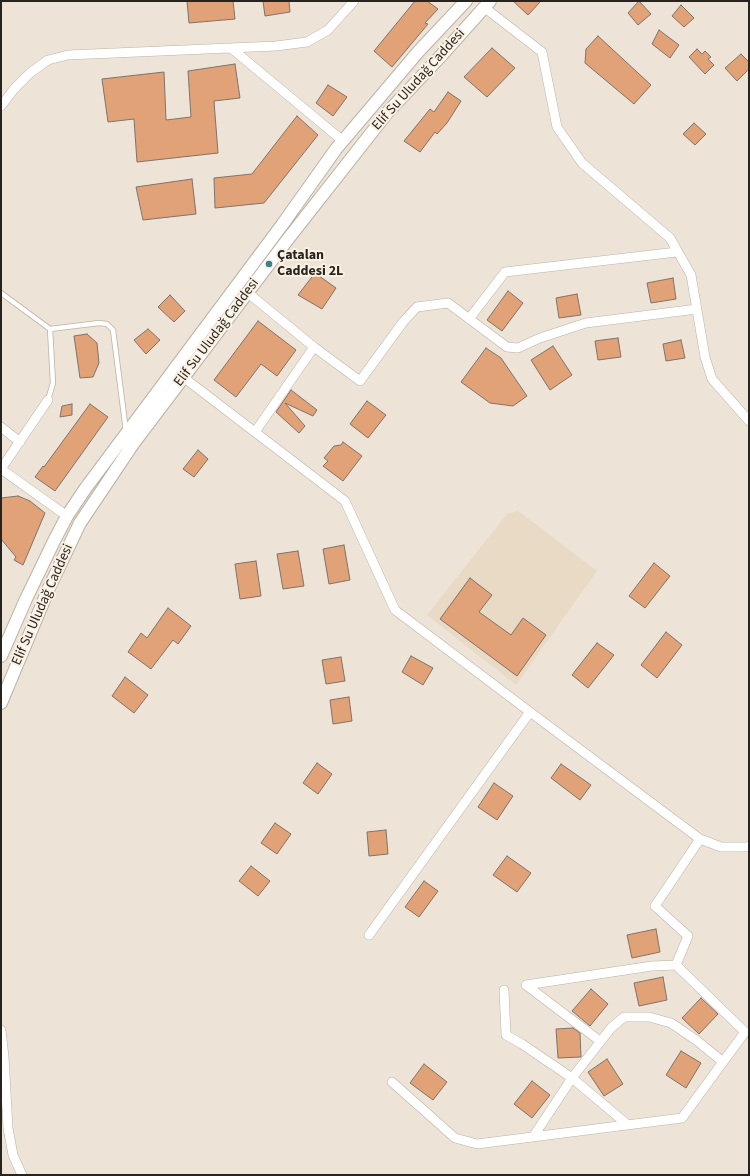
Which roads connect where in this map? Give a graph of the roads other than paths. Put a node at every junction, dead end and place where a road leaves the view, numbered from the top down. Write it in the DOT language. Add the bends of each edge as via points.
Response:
graph roads {
  1 [pos="354,1"];
  2 [pos="466,1"];
  3 [pos="487,4"];
  4 [pos="231,48"];
  5 [pos="1,106"];
  6 [pos="344,141"];
  7 [pos="677,252"];
  8 [pos="1,293"];
  9 [pos="248,293"];
  10 [pos="697,309"];
  11 [pos="469,319"];
  12 [pos="50,329"];
  13 [pos="314,347"];
  14 [pos="183,377"];
  15 [pos="48,400"];
  16 [pos="749,421"];
  17 [pos="1,427"];
  18 [pos="255,432"];
  19 [pos="126,433"];
  20 [pos="20,442"];
  21 [pos="1,469"];
  22 [pos="67,516"];
  23 [pos="1,656"];
  24 [pos="1,703"];
  25 [pos="530,712"];
  26 [pos="700,839"];
  27 [pos="749,846"];
  28 [pos="369,935"];
  29 [pos="676,966"];
  30 [pos="504,990"];
  31 [pos="1,1030"];
  32 [pos="600,1041"];
  33 [pos="723,1062"];
  34 [pos="572,1078"];
  35 [pos="392,1082"];
  36 [pos="628,1125"];
  37 [pos="533,1137"];
  38 [pos="22,1175"];
  1 -- 4 [label="street" via="328,30 307,42"];
  2 -- 6 [label="main road, Elif Su Uludağ Caddesi" via="418,52"];
  3 -- 7 [label="street" via="542,52 557,127 582,163 670,238"];
  3 -- 9 [label="main road, Elif Su Uludağ Caddesi" via="387,113"];
  4 -- 5 [label="street" via="68,55 48,60 30,73"];
  4 -- 6 [label="street"];
  6 -- 19 [label="main road, Elif Su Uludağ Caddesi"];
  7 -- 10 [label="street" via="691,275"];
  7 -- 11 [label="street" via="505,272"];
  8 -- 12 [label="lane"];
  9 -- 13 [label="street"];
  9 -- 14 [label="main road, Elif Su Uludağ Caddesi"];
  10 -- 11 [label="street" via="586,323 518,348 507,347"];
  10 -- 16 [label="street" via="705,356 712,379"];
  11 -- 13 [label="street" via="448,303 417,307 360,381"];
  12 -- 15 [label="lane" via="53,383"];
  12 -- 19 [label="lane" via="99,322 107,324 113,330"];
  13 -- 18 [label="street"];
  14 -- 18 [label="street"];
  14 -- 24 [label="main road, Elif Su Uludağ Caddesi" via="133,444 80,523 49,588"];
  15 -- 20 [label="street"];
  17 -- 20 [label="street"];
  18 -- 25 [label="street" via="345,501 395,610"];
  19 -- 22 [label="main road, Elif Su Uludağ Caddesi"];
  20 -- 21 [label="street"];
  21 -- 22 [label="street"];
  22 -- 23 [label="main road, Elif Su Uludağ Caddesi"];
  25 -- 26 [label="street"];
  25 -- 28 [label="street"];
  26 -- 27 [label="street" via="721,847"];
  26 -- 29 [label="street" via="655,906 688,936"];
  29 -- 32 [label="street" via="652,966 526,985"];
  29 -- 33 [label="street" via="745,1032"];
  30 -- 34 [label="street" via="506,1035"];
  31 -- 38 [label="street" via="8,1128 13,1155"];
  32 -- 33 [label="street" via="624,1018 649,1017 671,1023"];
  32 -- 34 [label="street"];
  33 -- 36 [label="street" via="682,1118"];
  34 -- 36 [label="street"];
  34 -- 37 [label="street"];
  35 -- 37 [label="street" via="455,1138 477,1144"];
  36 -- 37 [label="street"];
}
